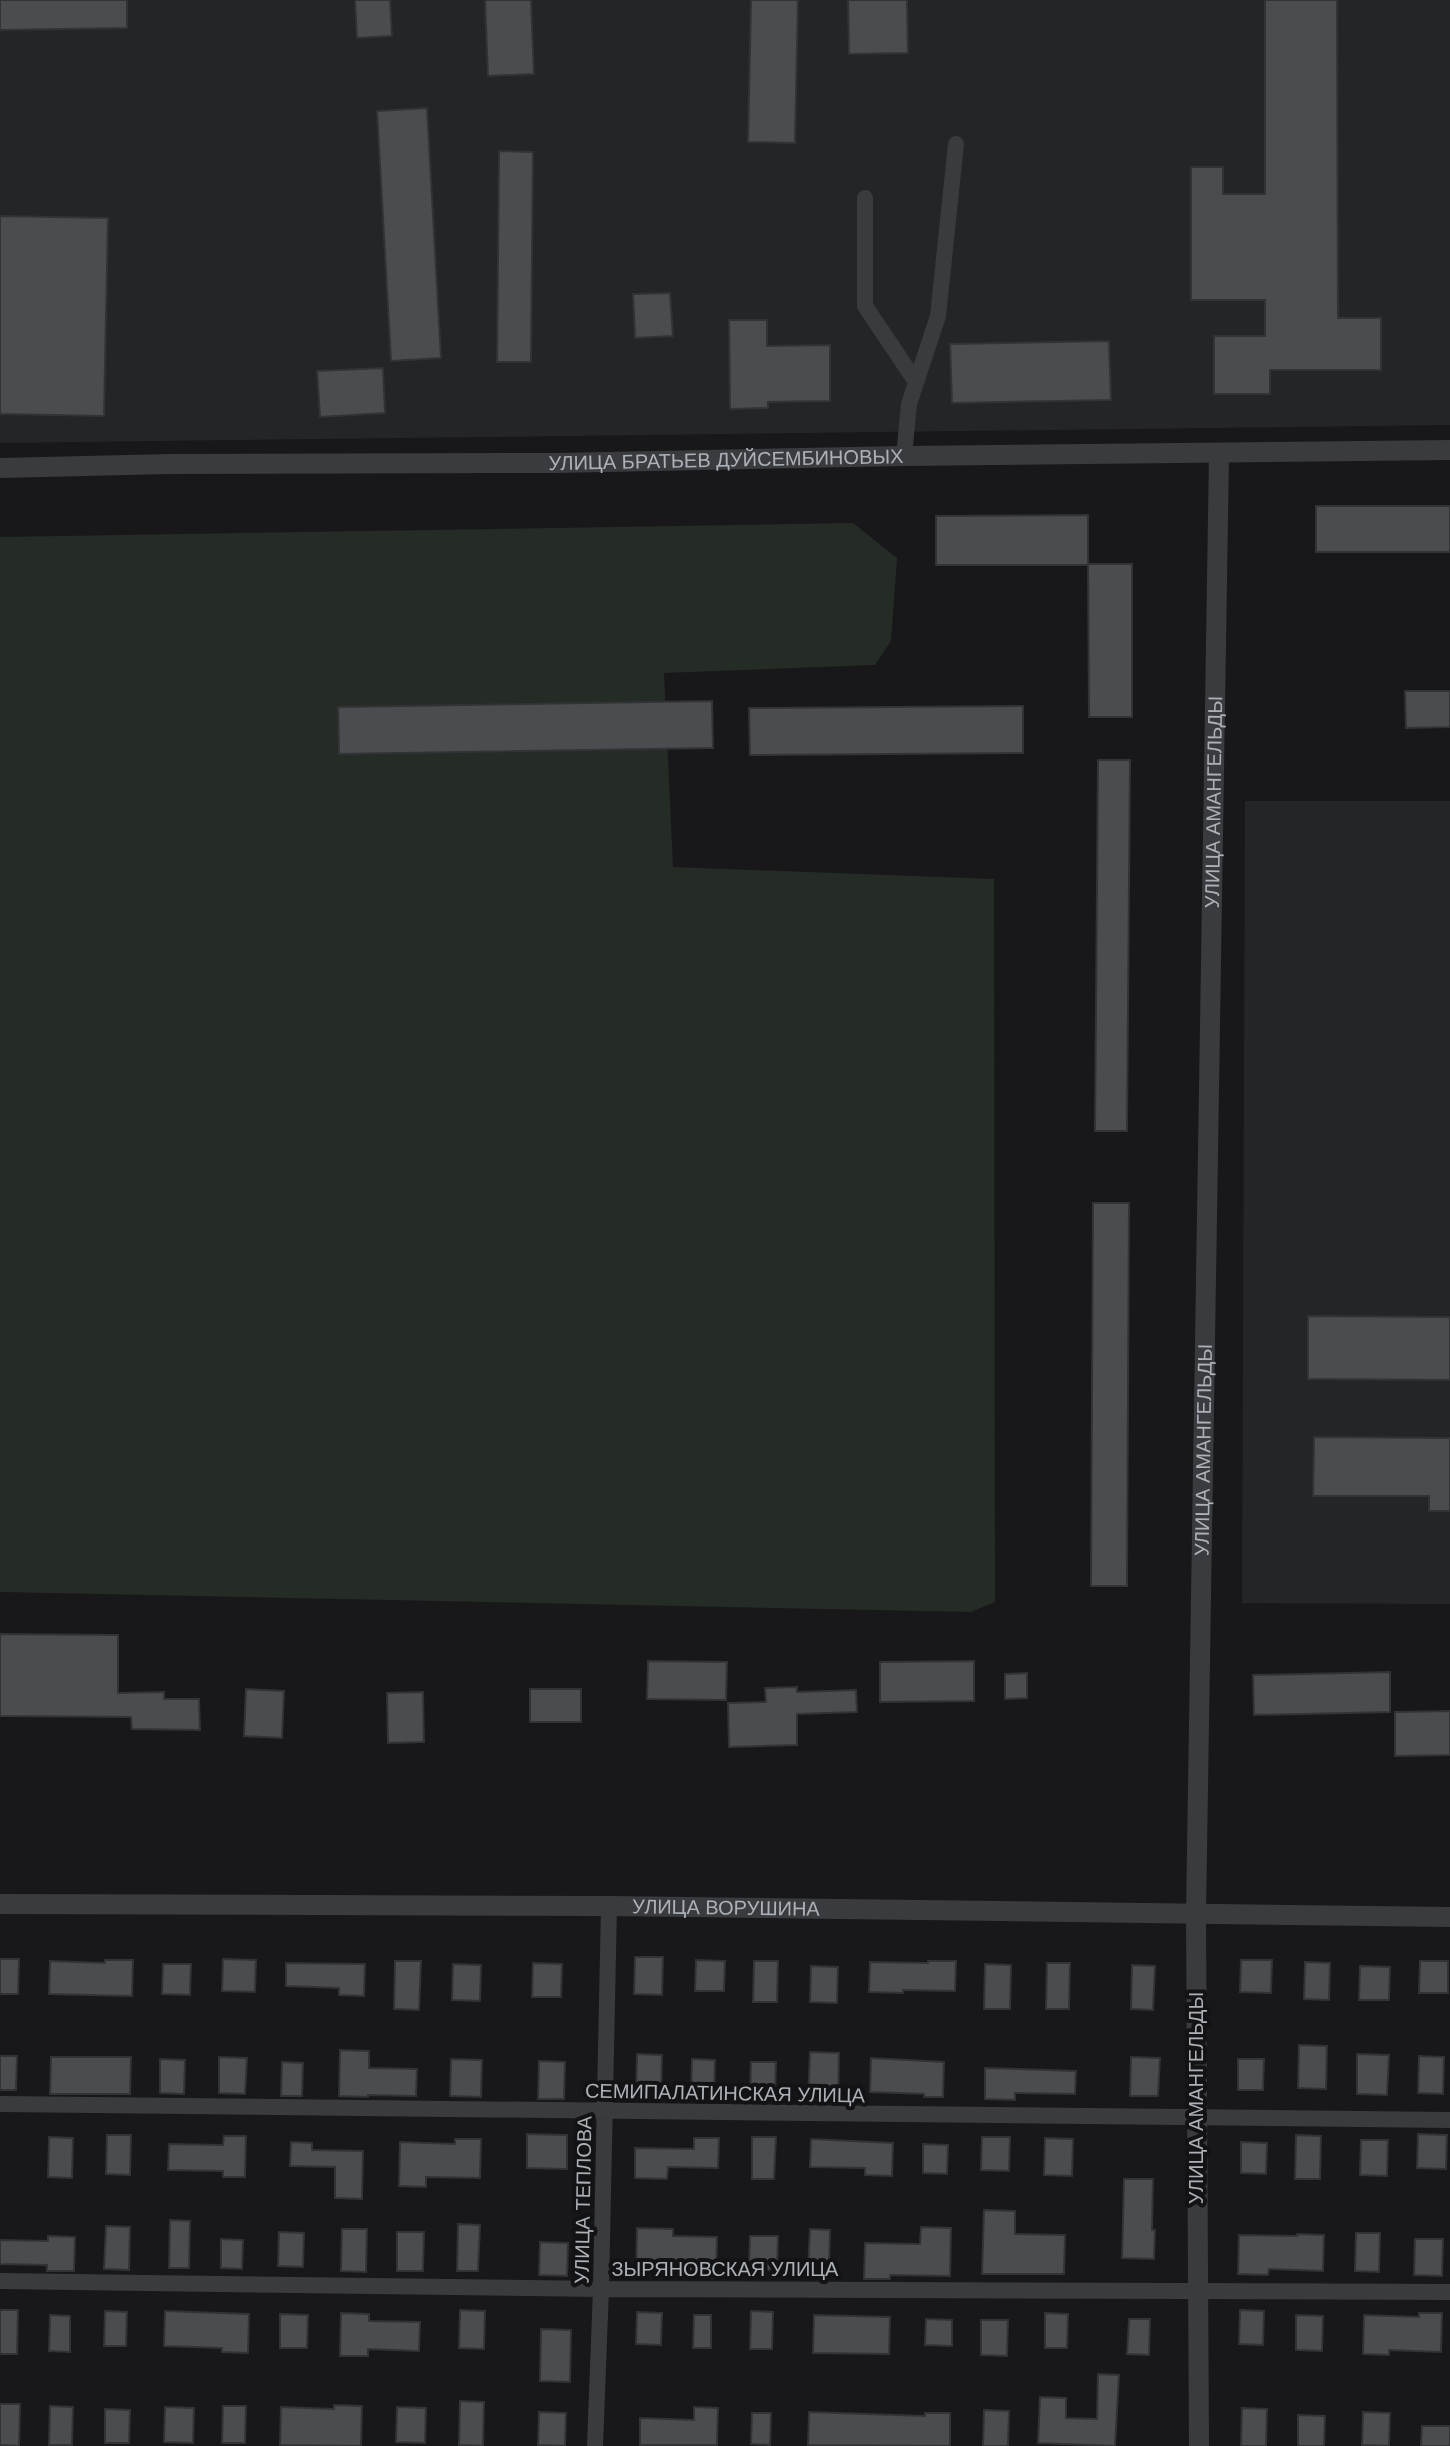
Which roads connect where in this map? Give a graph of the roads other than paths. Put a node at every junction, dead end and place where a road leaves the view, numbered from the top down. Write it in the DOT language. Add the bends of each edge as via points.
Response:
graph roads {
  1 [pos="956,144"];
  2 [pos="865,198"];
  3 [pos="916,382"];
  4 [pos="1450,450"];
  5 [pos="1219,453"];
  6 [pos="904,456"];
  7 [pos="0,468"];
  8 [pos="0,1904"];
  9 [pos="609,1906"];
  10 [pos="1196,1914"];
  11 [pos="1450,1917"];
  12 [pos="0,2104"];
  13 [pos="605,2111"];
  14 [pos="1196,2119"];
  15 [pos="1450,2120"];
  16 [pos="0,2281"];
  17 [pos="601,2289"];
  18 [pos="1196,2291"];
  19 [pos="1450,2292"];
  20 [pos="595,2446"];
  21 [pos="1199,2446"];
  1 -- 3 [label="street" via="938,316"];
  2 -- 3 [label="street" via="865,306"];
  3 -- 6 [label="street"];
  4 -- 5 [label="street, УЛИЦА БРАТЬЕВ ДУЙСЕМБИНОВЫХ"];
  5 -- 6 [label="street, УЛИЦА БРАТЬЕВ ДУЙСЕМБИНОВЫХ"];
  5 -- 10 [label="street, УЛИЦА АМАНГЕЛЬДЫ"];
  6 -- 7 [label="street, УЛИЦА БРАТЬЕВ ДУЙСЕМБИНОВЫХ"];
  8 -- 9 [label="street, УЛИЦА ВОРУШИНА"];
  9 -- 10 [label="street, УЛИЦА ВОРУШИНА"];
  9 -- 13 [label="street, УЛИЦА ТЕПЛОВА"];
  10 -- 11 [label="street, УЛИЦА ВОРУШИНА"];
  10 -- 14 [label="street, УЛИЦА АМАНГЕЛЬДЫ"];
  12 -- 13 [label="street, СЕМИПАЛАТИНСКАЯ УЛИЦА"];
  13 -- 14 [label="street, СЕМИПАЛАТИНСКАЯ УЛИЦА"];
  13 -- 17 [label="street, УЛИЦА ТЕПЛОВА"];
  14 -- 15 [label="street, СЕМИПАЛАТИНСКАЯ УЛИЦА"];
  14 -- 18 [label="street, УЛИЦА АМАНГЕЛЬДЫ"];
  16 -- 17 [label="street, ЗЫРЯНОВСКАЯ УЛИЦА"];
  17 -- 18 [label="street, ЗЫРЯНОВСКАЯ УЛИЦА"];
  17 -- 20 [label="street, УЛИЦА ТЕПЛОВА"];
  18 -- 19 [label="street, ЗЫРЯНОВСКАЯ УЛИЦА"];
  18 -- 21 [label="street, УЛИЦА АМАНГЕЛЬДЫ"];
}
